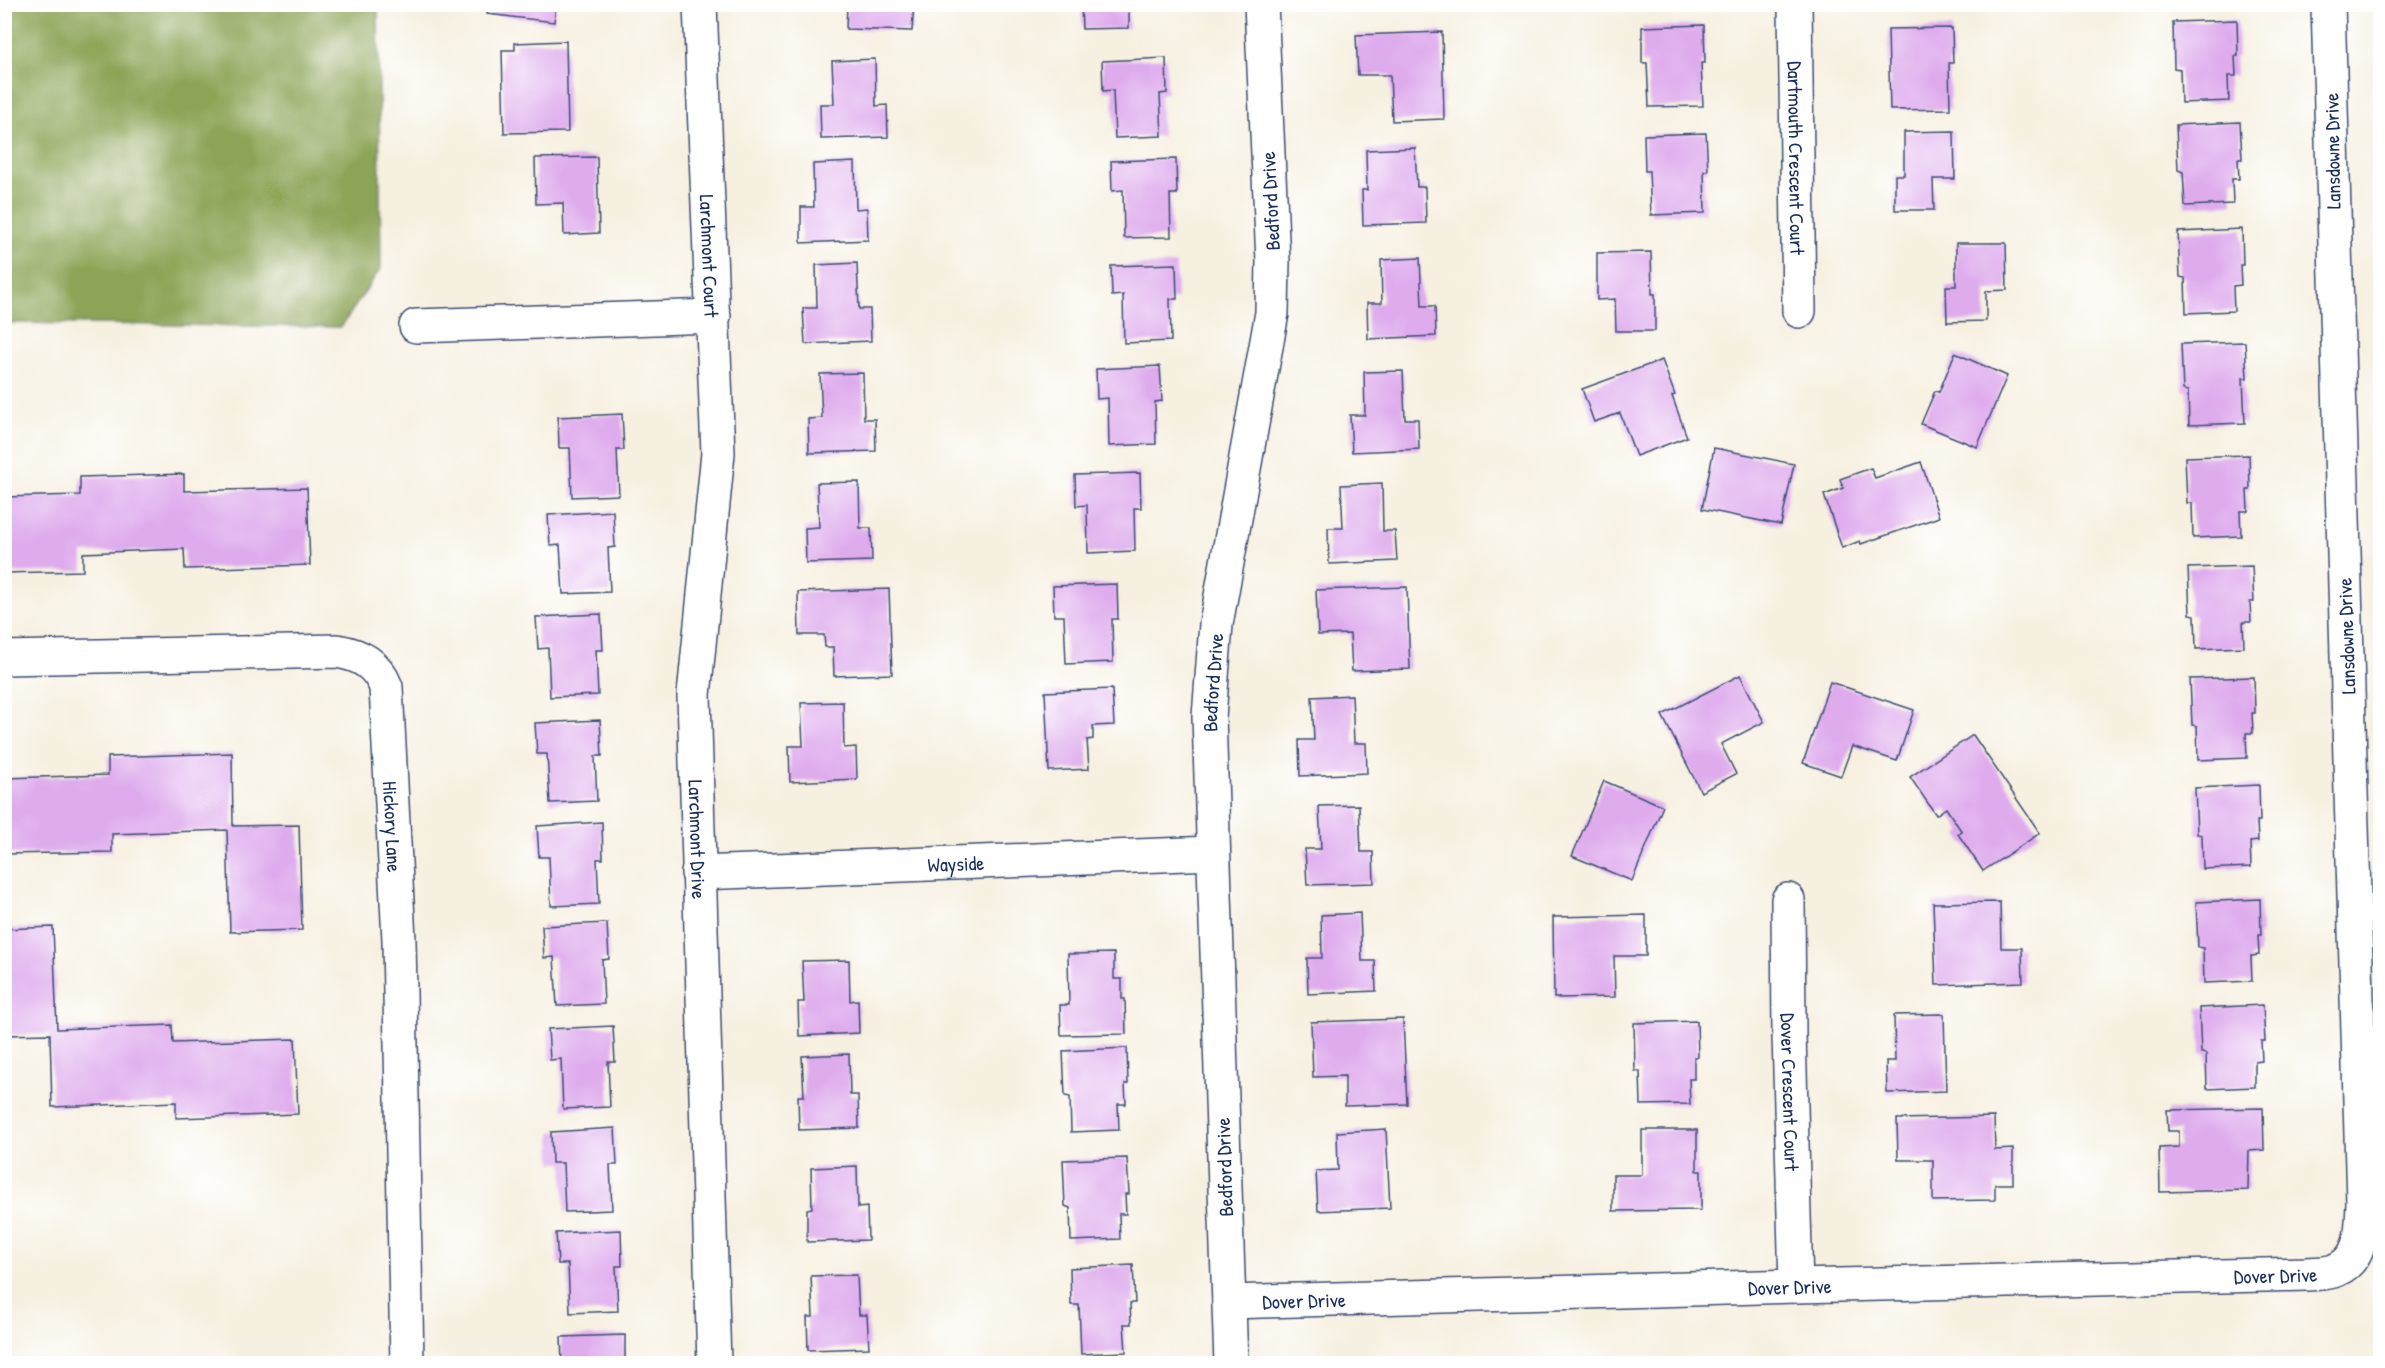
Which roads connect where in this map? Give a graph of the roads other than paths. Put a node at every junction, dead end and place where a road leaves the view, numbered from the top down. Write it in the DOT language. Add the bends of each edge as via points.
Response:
graph roads {
  1 [pos="700,4"];
  2 [pos="1261,4"];
  3 [pos="1795,4"];
  4 [pos="2328,4"];
  5 [pos="1799,311"];
  6 [pos="714,316"];
  7 [pos="416,326"];
  8 [pos="4,658"];
  9 [pos="1212,853"];
  10 [pos="698,873"];
  11 [pos="1788,900"];
  12 [pos="2347,1264"];
  13 [pos="1796,1286"];
  14 [pos="1229,1302"];
  15 [pos="407,1364"];
  16 [pos="714,1364"];
  17 [pos="1231,1364"];
  1 -- 6 [label="street, Larchmont Court"];
  2 -- 9 [label="street, Bedford Drive" via="1272,313 1211,670"];
  3 -- 5 [label="street, Dartmouth Crescent Court"];
  4 -- 12 [label="street, Lansdowne Drive" via="2363,1203 2362,1238"];
  6 -- 7 [label="street, Larchmont Court"];
  6 -- 10 [label="street, Larchmont Drive" via="718,453 694,695"];
  8 -- 15 [label="street, Hickory Lane" via="338,651 371,663 382,677 386,687 399,940"];
  9 -- 10 [label="street, Wayside"];
  9 -- 14 [label="street, Bedford Drive"];
  10 -- 16 [label="street, Larchmont Drive"];
  11 -- 13 [label="street, Dover Crescent Court"];
  12 -- 13 [label="street, Dover Drive" via="2334,1271 2307,1274"];
  13 -- 14 [label="street, Dover Drive"];
  14 -- 17 [label="street, Bedford Drive"];
}
